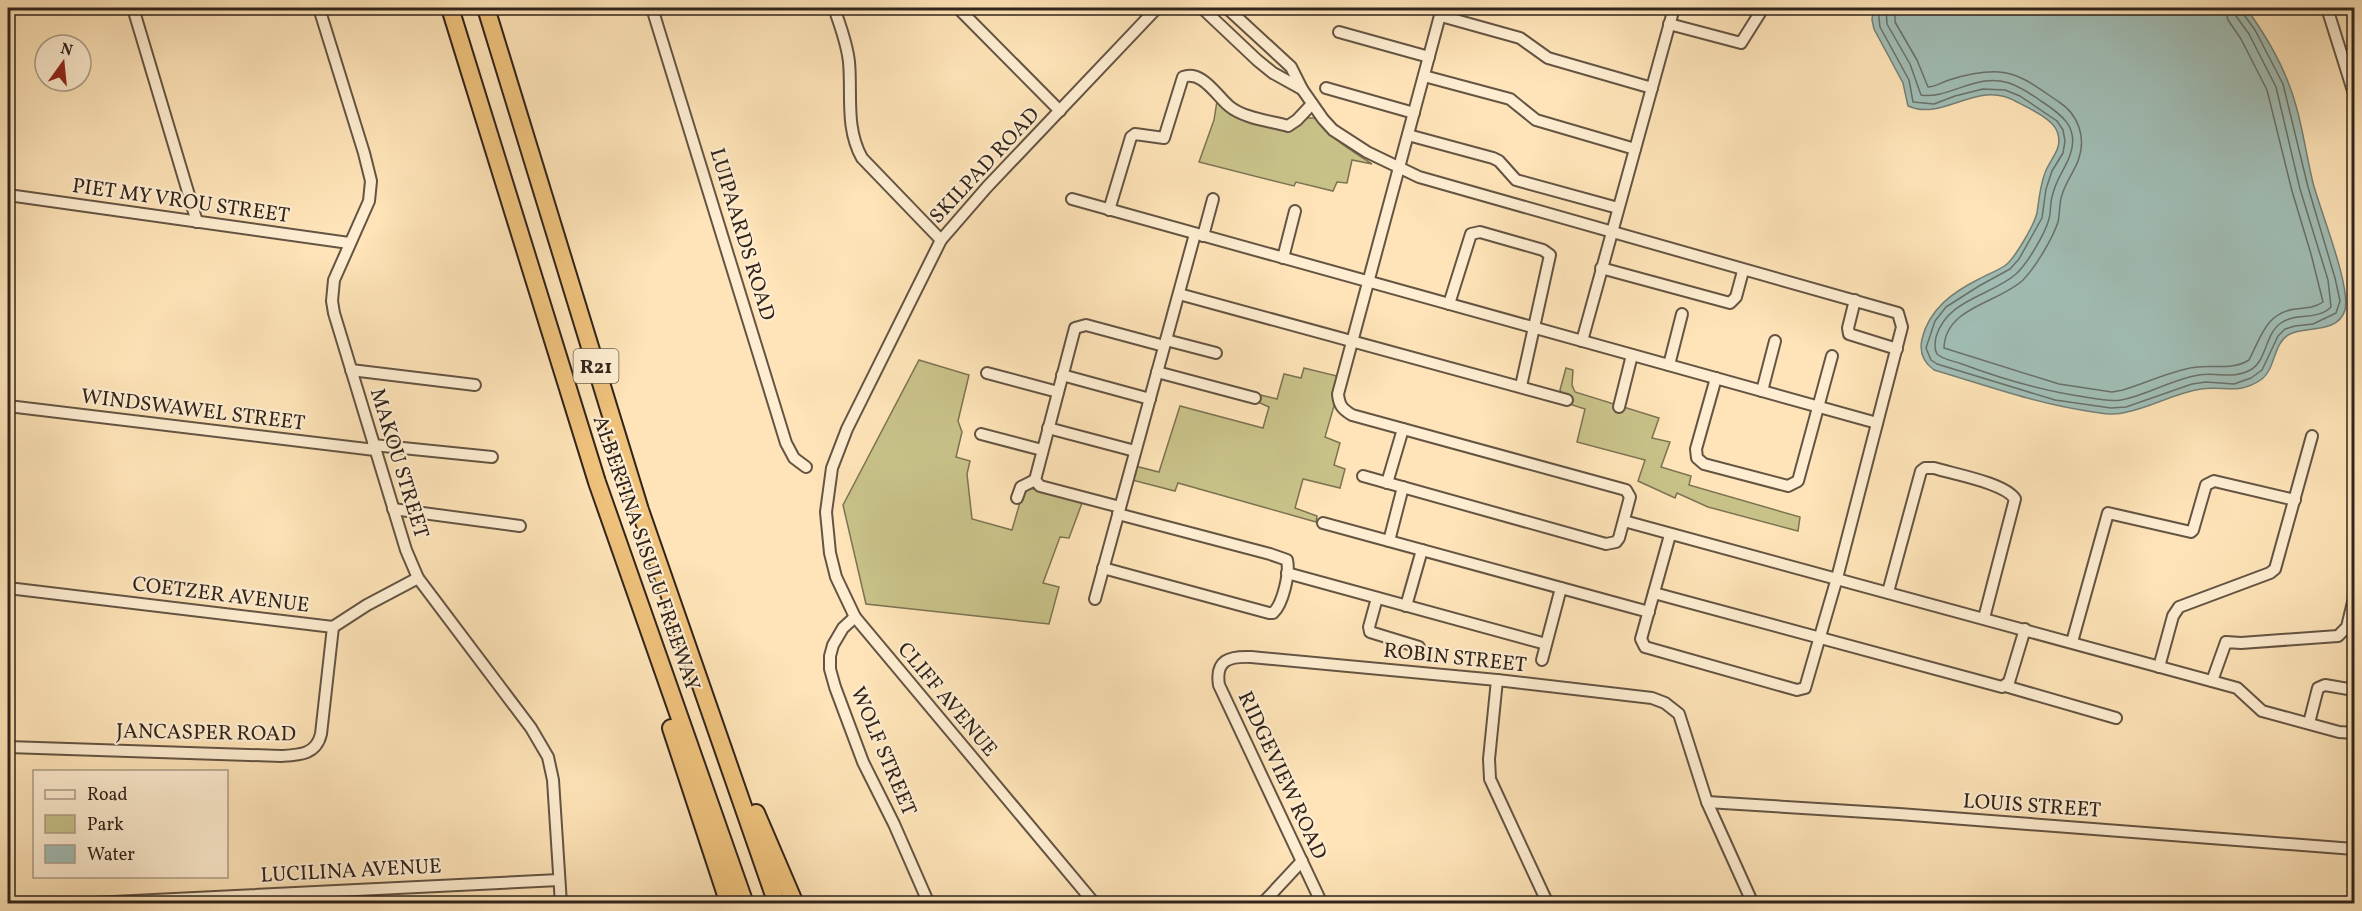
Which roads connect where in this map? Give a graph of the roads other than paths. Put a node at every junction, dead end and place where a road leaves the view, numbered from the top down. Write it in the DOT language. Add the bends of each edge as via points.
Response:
graph roads {
  1 [pos="133,8"];
  2 [pos="319,8"];
  3 [pos="450,8"];
  4 [pos="486,8"];
  5 [pos="652,8"];
  6 [pos="834,8"];
  7 [pos="958,8"];
  8 [pos="1157,8"];
  9 [pos="1202,8"];
  10 [pos="1227,8"];
  11 [pos="1674,8"];
  12 [pos="1763,8"];
  13 [pos="2327,8"];
  14 [pos="2353,8"];
  15 [pos="1149,12"];
  16 [pos="1441,12"];
  17 [pos="2355,13"];
  18 [pos="1669,24"];
  19 [pos="1339,32"];
  20 [pos="1430,57"];
  21 [pos="1424,76"];
  22 [pos="1326,88"];
  23 [pos="1652,88"];
  24 [pos="1302,89"];
  25 [pos="2355,94"];
  26 [pos="1312,104"];
  27 [pos="1060,111"];
  28 [pos="1414,113"];
  29 [pos="1408,135"];
  30 [pos="1635,149"];
  31 [pos="1399,168"];
  32 [pos="8,195"];
  33 [pos="1072,199"];
  34 [pos="1213,199"];
  35 [pos="1618,208"];
  36 [pos="1109,210"];
  37 [pos="1295,211"];
  38 [pos="197,222"];
  39 [pos="1611,232"];
  40 [pos="1199,235"];
  41 [pos="941,240"];
  42 [pos="349,243"];
  43 [pos="1283,258"];
  44 [pos="1601,268"];
  45 [pos="1743,271"];
  46 [pos="1368,282"];
  47 [pos="1179,294"];
  48 [pos="1855,300"];
  49 [pos="1449,304"];
  50 [pos="1682,314"];
  51 [pos="1533,328"];
  52 [pos="1352,340"];
  53 [pos="1582,341"];
  54 [pos="1775,341"];
  55 [pos="1165,343"];
  56 [pos="1896,349"];
  57 [pos="1216,353"];
  58 [pos="1632,355"];
  59 [pos="1832,356"];
  60 [pos="1669,365"];
  61 [pos="351,370"];
  62 [pos="1157,372"];
  63 [pos="987,373"];
  64 [pos="1062,375"];
  65 [pos="1716,378"];
  66 [pos="476,385"];
  67 [pos="1521,386"];
  68 [pos="1762,391"];
  69 [pos="1058,392"];
  70 [pos="1255,398"];
  71 [pos="1150,399"];
  72 [pos="1567,400"];
  73 [pos="8,406"];
  74 [pos="1619,407"];
  75 [pos="1818,407"];
  76 [pos="1877,423"];
  77 [pos="1048,428"];
  78 [pos="1403,429"];
  79 [pos="981,434"];
  80 [pos="2312,435"];
  81 [pos="374,447"];
  82 [pos="1042,450"];
  83 [pos="1135,452"];
  84 [pos="492,457"];
  85 [pos="806,467"];
  86 [pos="1363,476"];
  87 [pos="1035,480"];
  88 [pos="597,482"];
  89 [pos="1387,483"];
  90 [pos="1403,487"];
  91 [pos="827,494"];
  92 [pos="1017,498"];
  93 [pos="2295,500"];
  94 [pos="393,510"];
  95 [pos="1119,510"];
  96 [pos="1624,521"];
  97 [pos="1323,523"];
  98 [pos="520,526"];
  99 [pos="1670,535"];
  100 [pos="1389,541"];
  101 [pos="1422,550"];
  102 [pos="1103,568"];
  103 [pos="1287,573"];
  104 [pos="418,578"];
  105 [pos="1837,578"];
  106 [pos="8,588"];
  107 [pos="1561,588"];
  108 [pos="1888,592"];
  109 [pos="1654,593"];
  110 [pos="1377,598"];
  111 [pos="1095,599"];
  112 [pos="2354,603"];
  113 [pos="1406,606"];
  114 [pos="1648,612"];
  115 [pos="855,617"];
  116 [pos="1984,618"];
  117 [pos="333,627"];
  118 [pos="2025,629"];
  119 [pos="1821,638"];
  120 [pos="2072,642"];
  121 [pos="1546,644"];
  122 [pos="1419,647"];
  123 [pos="1542,660"];
  124 [pos="1223,662"];
  125 [pos="2159,667"];
  126 [pos="1497,680"];
  127 [pos="2212,681"];
  128 [pos="2005,686"];
  129 [pos="2355,690"];
  130 [pos="2116,718"];
  131 [pos="714,722"];
  132 [pos="2309,723"];
  133 [pos="2355,732"];
  134 [pos="8,747"];
  135 [pos="678,748"];
  136 [pos="1707,802"];
  137 [pos="2355,849"];
  138 [pos="1302,861"];
  139 [pos="560,880"];
  140 [pos="72,903"];
  141 [pos="561,903"];
  142 [pos="720,903"];
  143 [pos="729,903"];
  144 [pos="745,903"];
  145 [pos="777,903"];
  146 [pos="795,903"];
  147 [pos="929,903"];
  148 [pos="1095,903"];
  149 [pos="1262,903"];
  150 [pos="1322,903"];
  151 [pos="1548,903"];
  152 [pos="1754,903"];
  1 -- 38 [label="street"];
  2 -- 42 [label="street, MAKOU STREET" via="370,172 369,201"];
  3 -- 88 [label="highway, ALBERTINA SISULU FREEWAY / R21"];
  4 -- 131 [label="highway, ALBERTINA SISULU FREEWAY / R21" via="640,510"];
  5 -- 85 [label="street, LUIPAARDS ROAD" via="786,443"];
  6 -- 41 [label="street" via="849,62 851,126 857,148 862,158"];
  7 -- 27 [label="street"];
  8 -- 15 [label="street, SKILPAD ROAD"];
  9 -- 24 [label="street" via="1273,73"];
  10 -- 24 [label="street" via="1282,57"];
  11 -- 18 [label="street"];
  12 -- 18 [label="street" via="1741,43"];
  13 -- 25 [label="street"];
  14 -- 17 [label="street"];
  15 -- 27 [label="street, SKILPAD ROAD"];
  16 -- 20 [label="street"];
  16 -- 23 [label="street" via="1520,38 1548,58"];
  18 -- 23 [label="street"];
  19 -- 20 [label="street"];
  20 -- 21 [label="street"];
  21 -- 28 [label="street"];
  21 -- 30 [label="street" via="1510,99 1536,120"];
  22 -- 28 [label="street"];
  23 -- 30 [label="street"];
  24 -- 26 [label="street"];
  26 -- 31 [label="street" via="1341,136"];
  26 -- 36 [label="street" via="1288,126 1234,110 1198,77 1183,77 1164,138 1131,136"];
  27 -- 41 [label="street, SKILPAD ROAD"];
  28 -- 29 [label="street"];
  29 -- 31 [label="street"];
  29 -- 35 [label="street" via="1493,158 1516,180"];
  30 -- 35 [label="street"];
  31 -- 39 [label="street"];
  31 -- 46 [label="street"];
  32 -- 38 [label="street, PIET MY VROU STREET"];
  33 -- 36 [label="street"];
  34 -- 40 [label="street"];
  35 -- 39 [label="street"];
  36 -- 40 [label="street"];
  37 -- 43 [label="street"];
  38 -- 42 [label="street, PIET MY VROU STREET"];
  39 -- 44 [label="street"];
  39 -- 45 [label="street"];
  40 -- 43 [label="street"];
  40 -- 47 [label="street"];
  41 -- 91 [label="street, SKILPAD ROAD" via="839,448"];
  42 -- 61 [label="street, MAKOU STREET" via="334,280 332,301"];
  43 -- 46 [label="street"];
  44 -- 45 [label="street" via="1730,303 1736,297"];
  44 -- 53 [label="street"];
  45 -- 48 [label="street"];
  46 -- 49 [label="street"];
  46 -- 52 [label="street"];
  47 -- 52 [label="street"];
  47 -- 55 [label="street"];
  48 -- 56 [label="street" via="1898,313 1902,327"];
  48 -- 56 [label="street" via="1850,334"];
  49 -- 51 [label="street"];
  49 -- 51 [label="street" via="1469,238 1480,232 1550,255"];
  50 -- 60 [label="street"];
  51 -- 53 [label="street"];
  51 -- 67 [label="street"];
  52 -- 67 [label="street"];
  52 -- 78 [label="street" via="1338,394 1341,407 1352,415"];
  53 -- 58 [label="street"];
  54 -- 68 [label="street"];
  55 -- 57 [label="street"];
  55 -- 62 [label="street"];
  55 -- 64 [label="street" via="1081,325 1075,328"];
  56 -- 76 [label="street"];
  58 -- 60 [label="street"];
  58 -- 74 [label="street"];
  59 -- 75 [label="street"];
  60 -- 65 [label="street"];
  61 -- 66 [label="street"];
  61 -- 81 [label="street, MAKOU STREET"];
  62 -- 70 [label="street"];
  62 -- 71 [label="street"];
  63 -- 69 [label="street"];
  64 -- 69 [label="street"];
  64 -- 71 [label="street"];
  65 -- 68 [label="street"];
  65 -- 75 [label="street" via="1696,449 1697,458 1704,464 1793,486 1798,481"];
  67 -- 72 [label="street"];
  68 -- 75 [label="street"];
  69 -- 77 [label="street"];
  71 -- 83 [label="street"];
  73 -- 81 [label="street, WINDSWAWEL STREET"];
  75 -- 76 [label="street"];
  76 -- 105 [label="street"];
  77 -- 82 [label="street"];
  77 -- 83 [label="street"];
  78 -- 89 [label="street"];
  78 -- 96 [label="street" via="1626,490 1630,497"];
  79 -- 82 [label="street"];
  80 -- 93 [label="street"];
  81 -- 84 [label="street, WINDSWAWEL STREET"];
  81 -- 94 [label="street, MAKOU STREET"];
  82 -- 87 [label="street"];
  83 -- 95 [label="street"];
  86 -- 89 [label="street"];
  87 -- 92 [label="street" via="1021,487"];
  87 -- 95 [label="street" via="1040,486"];
  88 -- 135 [label="highway" via="606,529"];
  88 -- 144 [label="highway, ALBERTINA SISULU FREEWAY / R21"];
  89 -- 90 [label="street"];
  90 -- 96 [label="street" via="1606,544 1616,542"];
  90 -- 100 [label="street"];
  91 -- 115 [label="street, CLIFF AVENUE" via="830,554"];
  93 -- 120 [label="street" via="2214,481 2206,485 2191,532 2108,513"];
  93 -- 125 [label="street" via="2275,569 2179,607"];
  94 -- 98 [label="street"];
  94 -- 104 [label="street, MAKOU STREET"];
  95 -- 102 [label="street"];
  95 -- 103 [label="street" via="1282,557 1287,560"];
  96 -- 99 [label="street"];
  97 -- 100 [label="street"];
  99 -- 105 [label="street"];
  99 -- 109 [label="street"];
  100 -- 101 [label="street"];
  101 -- 107 [label="street"];
  101 -- 113 [label="street"];
  102 -- 103 [label="street" via="1269,613 1279,606"];
  102 -- 111 [label="street"];
  103 -- 110 [label="street"];
  104 -- 117 [label="street, COETZER AVENUE"];
  104 -- 139 [label="street, MAKOU STREET" via="545,749 553,780"];
  105 -- 108 [label="street"];
  105 -- 119 [label="street"];
  106 -- 117 [label="street, COETZER AVENUE"];
  107 -- 114 [label="street"];
  107 -- 121 [label="street"];
  108 -- 116 [label="street"];
  108 -- 116 [label="street" via="1921,471 1934,468 2009,491 2015,499"];
  109 -- 114 [label="street"];
  109 -- 119 [label="street"];
  110 -- 113 [label="street"];
  110 -- 122 [label="street" via="1370,632"];
  112 -- 127 [label="street" via="2345,631 2338,636 2226,642"];
  113 -- 121 [label="street"];
  114 -- 119 [label="street" via="1641,639 1645,647 1797,690 1808,684"];
  115 -- 147 [label="street, WOLF STREET" via="833,645 830,663 835,687 862,762"];
  115 -- 148 [label="street, CLIFF AVENUE"];
  116 -- 118 [label="street"];
  117 -- 134 [label="street, JANCASPER ROAD" via="319,742 305,753 281,756"];
  118 -- 120 [label="street"];
  118 -- 128 [label="street"];
  119 -- 128 [label="street"];
  120 -- 125 [label="street"];
  121 -- 123 [label="street"];
  124 -- 126 [label="street, ROBIN STREET" via="1236,656"];
  124 -- 138 [label="street, RIDGEVIEW ROAD" via="1219,685"];
  125 -- 127 [label="street"];
  126 -- 136 [label="street, ROBIN STREET" via="1652,698 1665,703 1678,714"];
  126 -- 151 [label="street" via="1490,779"];
  127 -- 132 [label="street" via="2241,690 2262,711"];
  128 -- 130 [label="street"];
  129 -- 132 [label="street" via="2325,685 2318,688"];
  131 -- 145 [label="highway, ALBERTINA SISULU FREEWAY / R21"];
  131 -- 146 [label="highway" via="725,739"];
  132 -- 133 [label="street" via="2339,732"];
  135 -- 142 [label="highway"];
  135 -- 143 [label="highway"];
  136 -- 137 [label="street, LOUIS STREET"];
  136 -- 152 [label="street"];
  138 -- 149 [label="street"];
  138 -- 150 [label="street, RIDGEVIEW ROAD"];
  139 -- 140 [label="street, LUCILINA AVENUE"];
  139 -- 141 [label="street, MAKOU STREET"];
}
